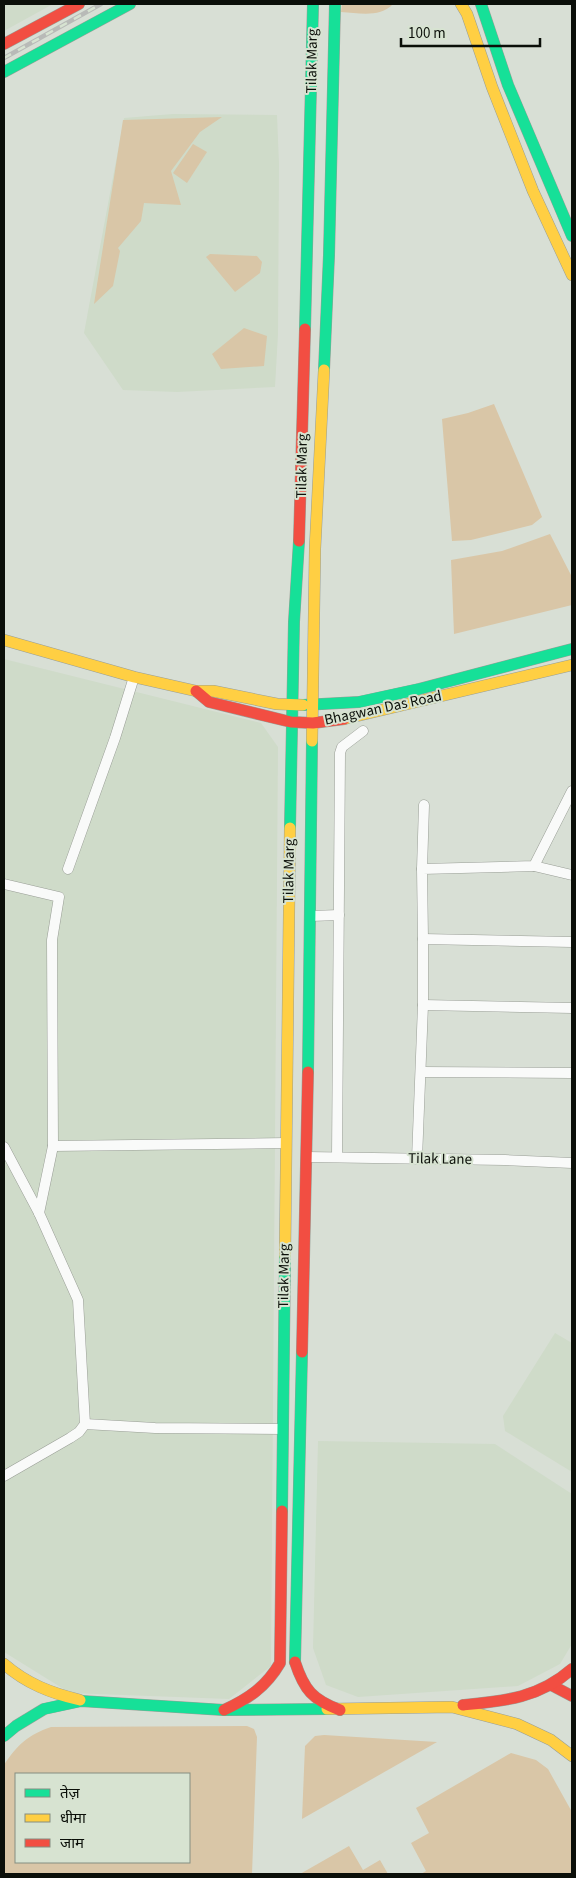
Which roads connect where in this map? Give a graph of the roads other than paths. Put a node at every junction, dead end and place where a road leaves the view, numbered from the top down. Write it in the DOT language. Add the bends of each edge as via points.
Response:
graph roads {
  1 [pos="79,4"];
  2 [pos="130,4"];
  3 [pos="313,4"];
  4 [pos="335,4"];
  5 [pos="461,4"];
  6 [pos="481,4"];
  7 [pos="4,44"];
  8 [pos="4,72"];
  9 [pos="572,236"];
  10 [pos="572,275"];
  11 [pos="306,312"];
  12 [pos="326,312"];
  13 [pos="4,640"];
  14 [pos="572,648"];
  15 [pos="572,665"];
  16 [pos="134,676"];
  17 [pos="196,692"];
  18 [pos="291,705"];
  19 [pos="313,706"];
  20 [pos="291,722"];
  21 [pos="313,723"];
  22 [pos="362,730"];
  23 [pos="572,791"];
  24 [pos="424,805"];
  25 [pos="534,866"];
  26 [pos="68,869"];
  27 [pos="422,869"];
  28 [pos="572,874"];
  29 [pos="4,884"];
  30 [pos="339,915"];
  31 [pos="311,916"];
  32 [pos="423,939"];
  33 [pos="572,942"];
  34 [pos="422,1005"];
  35 [pos="572,1008"];
  36 [pos="420,1072"];
  37 [pos="572,1073"];
  38 [pos="286,1143"];
  39 [pos="53,1146"];
  40 [pos="4,1147"];
  41 [pos="307,1157"];
  42 [pos="337,1158"];
  43 [pos="417,1159"];
  44 [pos="572,1163"];
  45 [pos="39,1214"];
  46 [pos="86,1424"];
  47 [pos="282,1429"];
  48 [pos="4,1476"];
  49 [pos="4,1664"];
  50 [pos="572,1669"];
  51 [pos="553,1686"];
  52 [pos="572,1696"];
  53 [pos="81,1701"];
  54 [pos="452,1707"];
  55 [pos="224,1710"];
  56 [pos="340,1710"];
  57 [pos="4,1736"];
  58 [pos="572,1756"];
  1 -- 7 [label="main road"];
  2 -- 8 [label="main road"];
  3 -- 11 [label="main road, Tilak Marg"];
  4 -- 12 [label="main road, Tilak Marg"];
  5 -- 10 [label="main road" via="532,191"];
  6 -- 9 [label="main road" via="508,85"];
  11 -- 12 [label="main road"];
  11 -- 18 [label="main road, Tilak Marg"];
  12 -- 19 [label="main road, Tilak Marg"];
  13 -- 16 [label="main road, Bhagwan Das Road"];
  14 -- 19 [label="main road, Bhagwan Das Road" via="419,689 359,702"];
  15 -- 21 [label="main road, Bhagwan Das Road" via="340,720"];
  16 -- 17 [label="main road, Bhagwan Das Road"];
  16 -- 26 [label="street"];
  17 -- 18 [label="main road, Bhagwan Das Road" via="213,691"];
  17 -- 20 [label="main road, Bhagwan Das Road" via="209,702"];
  18 -- 19 [label="main road, Bhagwan Das Road"];
  18 -- 20 [label="main road, Tilak Marg"];
  19 -- 21 [label="main road, Tilak Marg"];
  20 -- 21 [label="main road, Bhagwan Das Road"];
  20 -- 38 [label="main road, Tilak Marg"];
  21 -- 31 [label="main road, Tilak Marg"];
  22 -- 30 [label="street" via="342,747 340,754"];
  23 -- 25 [label="street"];
  24 -- 27 [label="street"];
  25 -- 27 [label="street"];
  25 -- 28 [label="street"];
  27 -- 32 [label="street"];
  29 -- 39 [label="street" via="59,897 52,940"];
  30 -- 31 [label="street"];
  30 -- 42 [label="street"];
  31 -- 41 [label="main road, Tilak Marg"];
  32 -- 33 [label="street"];
  32 -- 34 [label="street"];
  34 -- 35 [label="street"];
  34 -- 36 [label="street"];
  36 -- 37 [label="street"];
  36 -- 43 [label="street"];
  38 -- 39 [label="street"];
  38 -- 47 [label="main road, Tilak Marg"];
  39 -- 45 [label="street"];
  40 -- 45 [label="street"];
  41 -- 42 [label="street, Tilak Lane"];
  41 -- 56 [label="main road, Tilak Marg" via="295,1663 307,1691 320,1703"];
  42 -- 43 [label="street, Tilak Lane"];
  43 -- 44 [label="street, Tilak Lane"];
  45 -- 46 [label="street" via="78,1300"];
  46 -- 47 [label="street"];
  46 -- 48 [label="street" via="70,1438"];
  47 -- 55 [label="main road, Tilak Marg" via="280,1663 272,1678 250,1698"];
  49 -- 53 [label="main road" via="40,1689"];
  50 -- 51 [label="main road"];
  51 -- 52 [label="main road"];
  51 -- 54 [label="main road" via="527,1696"];
  53 -- 55 [label="main road"];
  53 -- 57 [label="main road" via="44,1709"];
  54 -- 56 [label="main road"];
  54 -- 58 [label="main road" via="517,1724 551,1740"];
  55 -- 56 [label="main road"];
}
